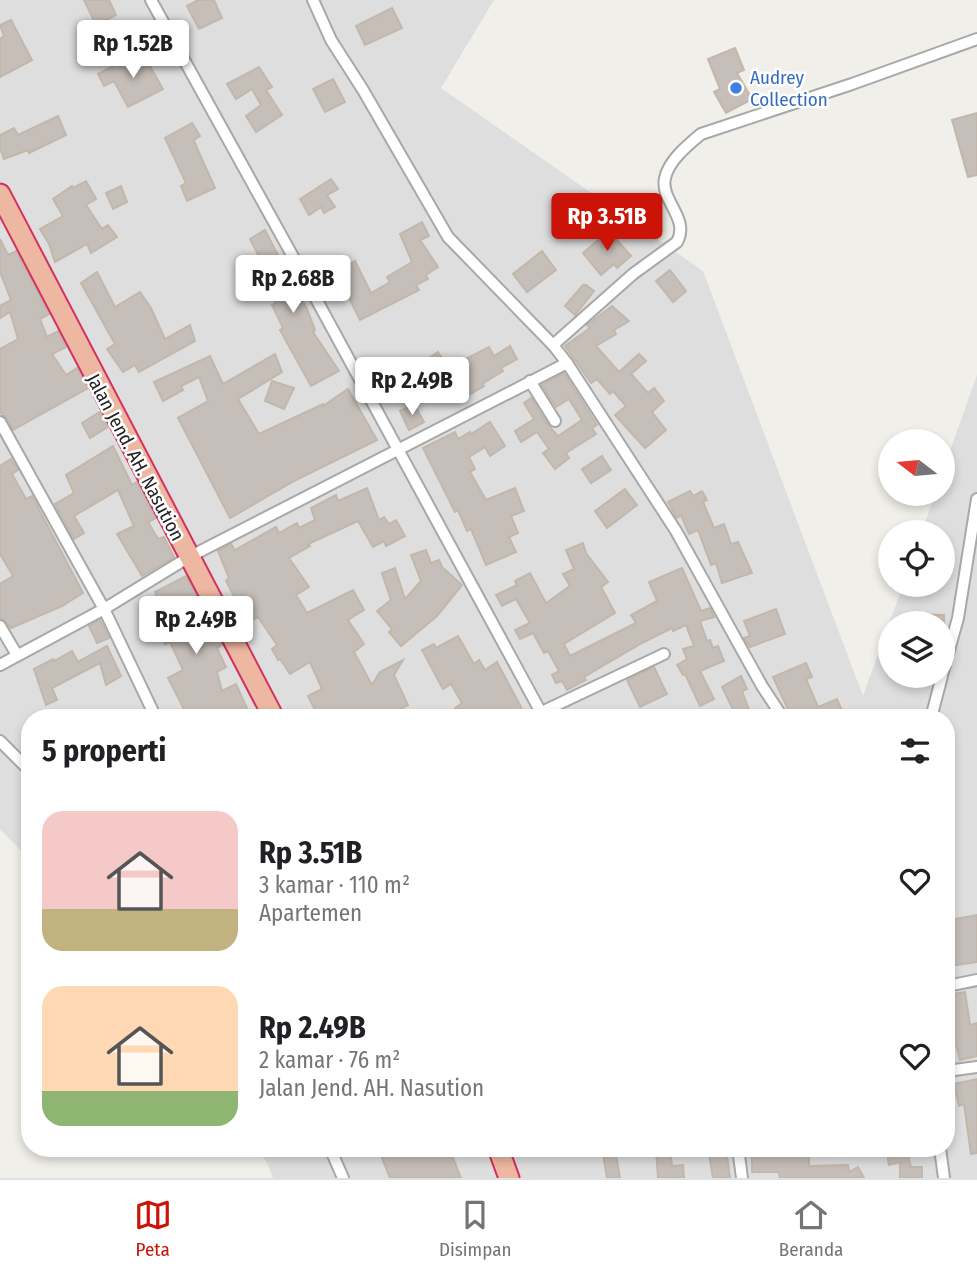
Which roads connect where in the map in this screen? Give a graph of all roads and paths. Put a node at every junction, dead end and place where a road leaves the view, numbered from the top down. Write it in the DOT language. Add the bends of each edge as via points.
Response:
graph roads {
  1 [pos="151,0"];
  2 [pos="313,0"];
  3 [pos="977,38"];
  4 [pos="0,194"];
  5 [pos="553,345"];
  6 [pos="567,363"];
  7 [pos="530,381"];
  8 [pos="555,421"];
  9 [pos="0,422"];
  10 [pos="397,449"];
  11 [pos="977,499"];
  12 [pos="189,557"];
  13 [pos="104,609"];
  14 [pos="0,626"];
  15 [pos="955,629"];
  16 [pos="664,654"];
  17 [pos="17,655"];
  18 [pos="0,665"];
  19 [pos="939,688"];
  20 [pos="152,709"];
  21 [pos="269,709"];
  22 [pos="539,709"];
  23 [pos="552,709"];
  24 [pos="777,709"];
  25 [pos="933,709"];
  26 [pos="0,741"];
  27 [pos="21,762"];
  28 [pos="977,981"];
  29 [pos="955,985"];
  30 [pos="977,1067"];
  31 [pos="955,1069"];
  32 [pos="334,1157"];
  33 [pos="501,1157"];
  34 [pos="739,1157"];
  35 [pos="941,1157"];
  36 [pos="343,1178"];
  37 [pos="509,1178"];
  38 [pos="742,1178"];
  39 [pos="944,1178"];
  1 -- 10 [label="street"];
  2 -- 5 [label="street" via="331,40 448,237"];
  3 -- 5 [label="street" via="701,134 682,150 665,177 681,225 677,242"];
  4 -- 12 [label="highway, Jalan Jend. AH. Nasution"];
  5 -- 6 [label="street"];
  6 -- 7 [label="street"];
  6 -- 24 [label="street" via="676,531"];
  7 -- 8 [label="street"];
  7 -- 10 [label="street"];
  9 -- 13 [label="street"];
  10 -- 12 [label="street"];
  10 -- 22 [label="street"];
  11 -- 15 [label="street"];
  12 -- 13 [label="street"];
  12 -- 21 [label="highway, Jalan Jend. AH. Nasution"];
  13 -- 17 [label="street"];
  13 -- 20 [label="street"];
  14 -- 17 [label="street"];
  16 -- 23 [label="street"];
  17 -- 18 [label="street"];
  19 -- 25 [label="street"];
  26 -- 27 [label="street"];
  28 -- 29 [label="street"];
  30 -- 31 [label="street"];
  32 -- 36 [label="street"];
  33 -- 37 [label="highway"];
  34 -- 38 [label="street"];
  35 -- 39 [label="street"];
}
